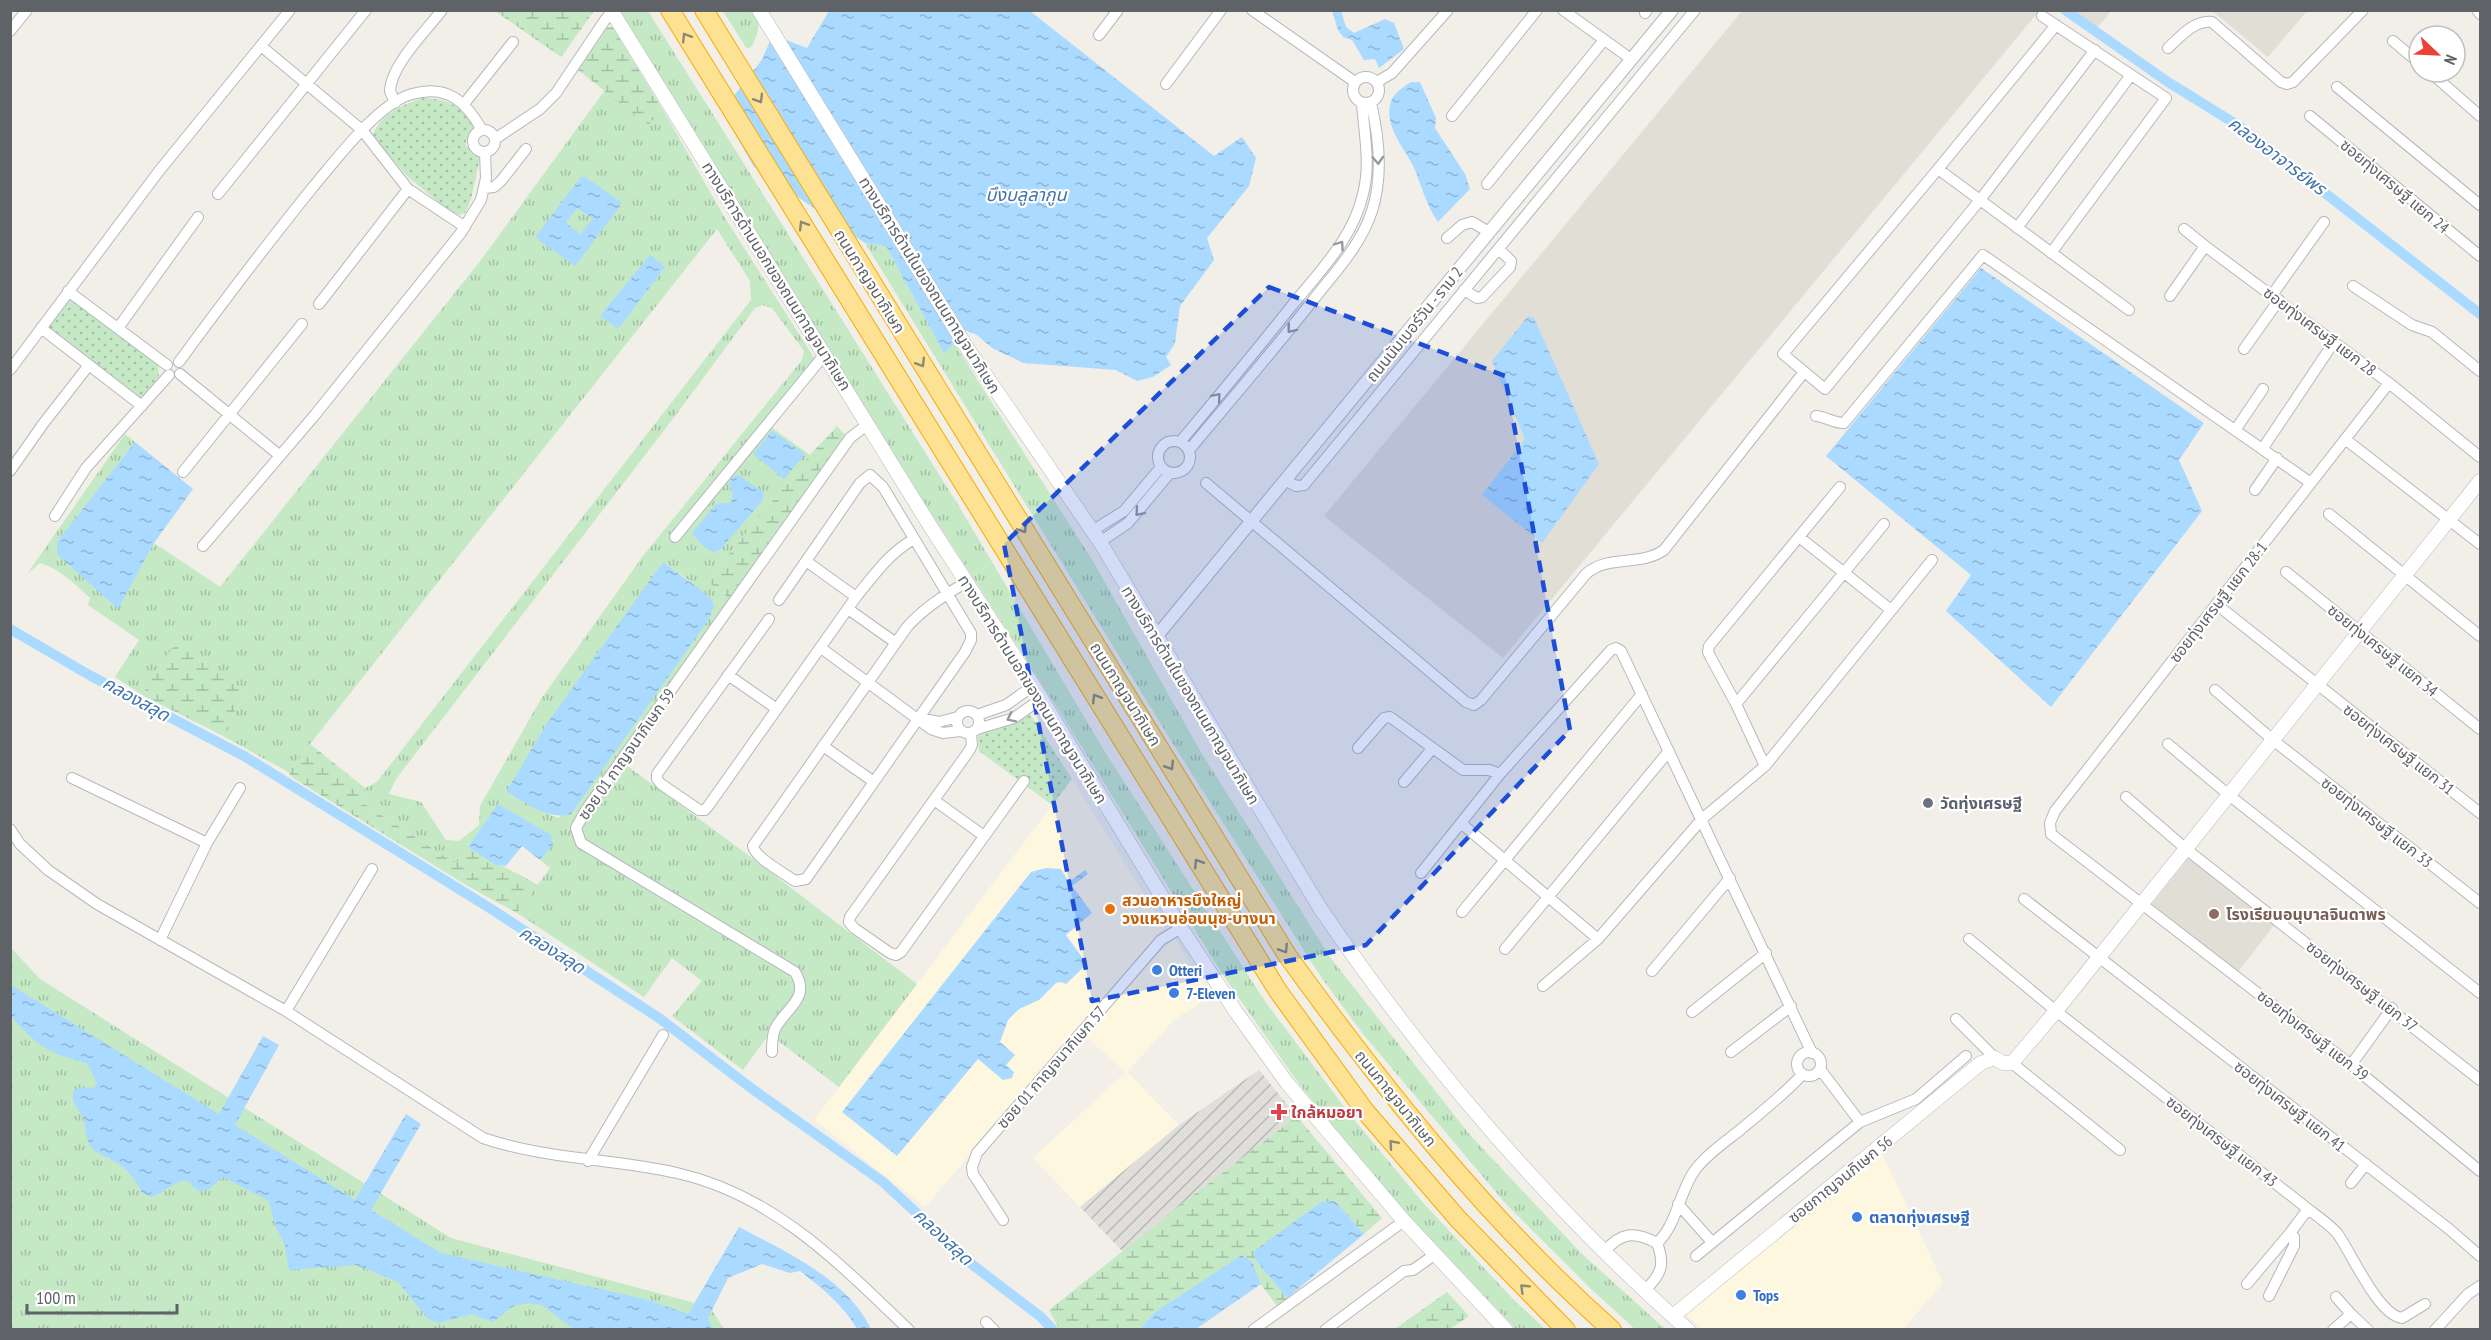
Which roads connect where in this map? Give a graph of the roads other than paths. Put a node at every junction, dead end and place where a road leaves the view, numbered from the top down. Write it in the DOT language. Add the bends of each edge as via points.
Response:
graph roads {
  1 [pos="27,10"];
  2 [pos="290,10"];
  3 [pos="366,10"];
  4 [pos="442,10"];
  5 [pos="670,10"];
  6 [pos="704,10"];
  7 [pos="759,10"];
  8 [pos="1118,10"];
  9 [pos="1221,10"];
  10 [pos="1252,10"];
  11 [pos="1448,10"];
  12 [pos="1537,10"];
  13 [pos="1563,10"];
  14 [pos="1672,10"];
  15 [pos="1695,10"];
  16 [pos="2363,10"];
  17 [pos="2477,10"];
  18 [pos="612,11"];
  19 [pos="2481,14"];
  20 [pos="2042,16"];
  21 [pos="2056,25"];
  22 [pos="1659,26"];
  23 [pos="10,31"];
  24 [pos="1099,35"];
  25 [pos="1672,38"];
  26 [pos="1604,40"];
  27 [pos="2393,40"];
  28 [pos="513,42"];
  29 [pos="261,46"];
  30 [pos="2168,48"];
  31 [pos="2095,50"];
  32 [pos="2407,52"];
  33 [pos="1631,59"];
  34 [pos="2131,75"];
  35 [pos="1355,82"];
  36 [pos="1377,82"];
  37 [pos="308,84"];
  38 [pos="1166,84"];
  39 [pos="2444,84"];
  40 [pos="2337,87"];
  41 [pos="395,103"];
  42 [pos="1367,103"];
  43 [pos="464,104"];
  44 [pos="1452,116"];
  45 [pos="2310,116"];
  46 [pos="2481,116"];
  47 [pos="362,130"];
  48 [pos="482,130"];
  49 [pos="1573,130"];
  50 [pos="495,139"];
  51 [pos="1587,142"];
  52 [pos="526,149"];
  53 [pos="486,152"];
  54 [pos="1938,170"];
  55 [pos="1487,184"];
  56 [pos="484,188"];
  57 [pos="408,189"];
  58 [pos="218,194"];
  59 [pos="1980,200"];
  60 [pos="2481,205"];
  61 [pos="198,217"];
  62 [pos="2324,222"];
  63 [pos="465,227"];
  64 [pos="2018,228"];
  65 [pos="2184,229"];
  66 [pos="1489,232"];
  67 [pos="1447,238"];
  68 [pos="2205,246"];
  69 [pos="1499,249"];
  70 [pos="2051,253"];
  71 [pos="2481,256"];
  72 [pos="1445,286"];
  73 [pos="2353,286"];
  74 [pos="68,291"];
  75 [pos="1461,293"];
  76 [pos="2170,296"];
  77 [pos="2275,297"];
  78 [pos="319,304"];
  79 [pos="2129,310"];
  80 [pos="302,324"];
  81 [pos="41,328"];
  82 [pos="118,328"];
  83 [pos="2334,342"];
  84 [pos="2244,349"];
  85 [pos="825,354"];
  86 [pos="89,365"];
  87 [pos="10,370"];
  88 [pos="172,371"];
  89 [pos="2481,371"];
  90 [pos="1804,372"];
  91 [pos="1367,380"];
  92 [pos="2389,383"];
  93 [pos="2263,388"];
  94 [pos="1382,391"];
  95 [pos="142,406"];
  96 [pos="231,415"];
  97 [pos="1816,416"];
  98 [pos="868,424"];
  99 [pos="2236,429"];
  100 [pos="2345,439"];
  101 [pos="1180,442"];
  102 [pos="2263,448"];
  103 [pos="1189,450"];
  104 [pos="279,455"];
  105 [pos="2481,457"];
  106 [pos="2277,458"];
  107 [pos="1161,467"];
  108 [pos="10,471"];
  109 [pos="183,472"];
  110 [pos="1170,473"];
  111 [pos="1285,480"];
  112 [pos="2481,481"];
  113 [pos="1206,483"];
  114 [pos="2311,483"];
  115 [pos="1840,487"];
  116 [pos="2255,490"];
  117 [pos="2329,514"];
  118 [pos="55,516"];
  119 [pos="1252,520"];
  120 [pos="2450,520"];
  121 [pos="1884,524"];
  122 [pos="1096,536"];
  123 [pos="675,537"];
  124 [pos="1799,537"];
  125 [pos="914,539"];
  126 [pos="2481,544"];
  127 [pos="203,546"];
  128 [pos="1932,560"];
  129 [pos="806,561"];
  130 [pos="2286,572"];
  131 [pos="1845,573"];
  132 [pos="2405,575"];
  133 [pos="967,582"];
  134 [pos="947,594"];
  135 [pos="856,597"];
  136 [pos="779,600"];
  137 [pos="2216,604"];
  138 [pos="848,609"];
  139 [pos="1891,610"];
  140 [pos="769,618"];
  141 [pos="2360,632"];
  142 [pos="2481,636"];
  143 [pos="1156,637"];
  144 [pos="896,643"];
  145 [pos="820,648"];
  146 [pos="728,675"];
  147 [pos="868,682"];
  148 [pos="2317,685"];
  149 [pos="1033,686"];
  150 [pos="2215,690"];
  151 [pos="1642,694"];
  152 [pos="1041,699"];
  153 [pos="1736,704"];
  154 [pos="777,709"];
  155 [pos="977,715"];
  156 [pos="958,717"];
  157 [pos="919,718"];
  158 [pos="2481,729"];
  159 [pos="969,731"];
  160 [pos="2273,740"];
  161 [pos="2168,744"];
  162 [pos="823,747"];
  163 [pos="1358,748"];
  164 [pos="1432,749"];
  165 [pos="1669,751"];
  166 [pos="1765,766"];
  167 [pos="1500,774"];
  168 [pos="72,778"];
  169 [pos="1024,781"];
  170 [pos="874,782"];
  171 [pos="1404,782"];
  172 [pos="240,788"];
  173 [pos="2229,795"];
  174 [pos="2126,797"];
  175 [pos="934,800"];
  176 [pos="2481,813"];
  177 [pos="1702,819"];
  178 [pos="1462,824"];
  179 [pos="2050,824"];
  180 [pos="10,829"];
  181 [pos="984,836"];
  182 [pos="207,843"];
  183 [pos="2186,849"];
  184 [pos="1505,860"];
  185 [pos="372,869"];
  186 [pos="1421,873"];
  187 [pos="1730,878"];
  188 [pos="1548,897"];
  189 [pos="2025,899"];
  190 [pos="2143,903"];
  191 [pos="2481,903"];
  192 [pos="1462,912"];
  193 [pos="1181,928"];
  194 [pos="1598,939"];
  195 [pos="1969,939"];
  196 [pos="160,940"];
  197 [pos="1505,949"];
  198 [pos="1766,953"];
  199 [pos="2099,958"];
  200 [pos="1652,971"];
  201 [pos="1543,986"];
  202 [pos="2481,993"];
  203 [pos="1791,1006"];
  204 [pos="2392,1008"];
  205 [pos="286,1011"];
  206 [pos="2056,1011"];
  207 [pos="1692,1012"];
  208 [pos="1956,1019"];
  209 [pos="663,1035"];
  210 [pos="772,1052"];
  211 [pos="1731,1052"];
  212 [pos="1812,1053"];
  213 [pos="1966,1056"];
  214 [pos="1995,1058"];
  215 [pos="2012,1063"];
  216 [pos="2351,1065"];
  217 [pos="1820,1070"];
  218 [pos="1802,1075"];
  219 [pos="2481,1080"];
  220 [pos="1860,1122"];
  221 [pos="2120,1150"];
  222 [pos="588,1161"];
  223 [pos="2366,1164"];
  224 [pos="2481,1171"];
  225 [pos="2351,1183"];
  226 [pos="1678,1204"];
  227 [pos="2308,1209"];
  228 [pos="1003,1220"];
  229 [pos="1404,1221"];
  230 [pos="2290,1233"];
  231 [pos="1712,1242"];
  232 [pos="1657,1243"];
  233 [pos="1604,1252"];
  234 [pos="1434,1256"];
  235 [pos="1696,1256"];
  236 [pos="2481,1256"];
  237 [pos="2247,1284"];
  238 [pos="2481,1286"];
  239 [pos="1645,1290"];
  240 [pos="2269,1296"];
  241 [pos="2336,1297"];
  242 [pos="2425,1304"];
  243 [pos="2351,1314"];
  244 [pos="1673,1316"];
  245 [pos="909,1329"];
  246 [pos="1253,1329"];
  247 [pos="1325,1329"];
  248 [pos="1506,1329"];
  249 [pos="1566,1329"];
  250 [pos="1612,1329"];
  251 [pos="1688,1329"];
  252 [pos="2333,1329"];
  253 [pos="2368,1329"];
  254 [pos="2435,1329"];
  1 -- 23 [label="street"];
  2 -- 29 [label="street"];
  3 -- 37 [label="street"];
  4 -- 41 [label="street" via="394,75 390,92"];
  249 -- 5 [label="highway, ถนนกาญจนาภิเษก, one-way" via="1458,1219 1373,1120 1278,991"];
  6 -- 250 [label="highway, ถนนกาญจนาภิเษก, one-way" via="1287,955 1428,1138 1514,1234"];
  7 -- 122 [label="main road, ทางบริการด้านในของถนนกาญจนาภิเษก" via="967,348"];
  8 -- 24 [label="street"];
  9 -- 38 [label="street"];
  10 -- 35 [label="street"];
  11 -- 36 [label="street" via="1392,73"];
  12 -- 44 [label="street"];
  13 -- 26 [label="street"];
  14 -- 22 [label="street, ถนนนัมเบอร์วัน - ราม 2"];
  15 -- 25 [label="street"];
  16 -- 30 [label="street" via="2287,84 2212,22 2196,24"];
  17 -- 19 [label="street"];
  18 -- 50 [label="street" via="556,93 540,110"];
  18 -- 85 [label="main road, ทางบริการด้านนอกของถนนกาญจนาภิเษก"];
  20 -- 21 [label="street"];
  21 -- 31 [label="street"];
  21 -- 54 [label="street"];
  22 -- 25 [label="street"];
  22 -- 33 [label="street, ถนนนัมเบอร์วัน - ราม 2"];
  25 -- 51 [label="street"];
  26 -- 33 [label="street"];
  26 -- 55 [label="street"];
  27 -- 32 [label="street"];
  28 -- 43 [label="street"];
  29 -- 37 [label="street"];
  29 -- 74 [label="street"];
  31 -- 34 [label="street"];
  31 -- 59 [label="street"];
  33 -- 49 [label="street, ถนนนัมเบอร์วัน - ราม 2"];
  34 -- 64 [label="street"];
  34 -- 70 [label="street" via="2166,98"];
  35 -- 36 [label="street" via="1364,77"];
  35 -- 42 [label="street" via="1353,92 1358,101"];
  36 -- 42 [label="street" via="1378,96"];
  37 -- 47 [label="street"];
  37 -- 58 [label="street"];
  39 -- 46 [label="street"];
  40 -- 60 [label="street"];
  41 -- 43 [label="street" via="410,94 436,92 449,94"];
  41 -- 47 [label="street"];
  101 -- 42 [label="street, one-way" via="1345,238 1359,208 1367,175"];
  42 -- 103 [label="street, one-way" via="1379,174 1362,234 1275,349"];
  43 -- 48 [label="street"];
  45 -- 71 [label="street, ซอยทุ่งเศรษฐี แยก 24"];
  47 -- 57 [label="street"];
  47 -- 88 [label="street" via="263,248 179,362 172,361"];
  48 -- 50 [label="street"];
  48 -- 53 [label="street" via="475,134 473,142 477,150"];
  49 -- 51 [label="street"];
  49 -- 66 [label="street, ถนนนัมเบอร์วัน - ราม 2"];
  50 -- 53 [label="street"];
  51 -- 69 [label="street"];
  52 -- 56 [label="street" via="501,181"];
  53 -- 56 [label="street"];
  54 -- 59 [label="street"];
  54 -- 90 [label="street" via="1784,354"];
  56 -- 63 [label="street"];
  57 -- 63 [label="street"];
  57 -- 78 [label="street"];
  59 -- 64 [label="street"];
  59 -- 90 [label="street" via="1825,389"];
  61 -- 82 [label="street"];
  62 -- 77 [label="street"];
  63 -- 104 [label="street"];
  64 -- 70 [label="street"];
  65 -- 68 [label="street, ซอยทุ่งเศรษฐี แยก 28"];
  66 -- 67 [label="street" via="1472,222"];
  66 -- 72 [label="street, ถนนนัมเบอร์วัน - ราม 2"];
  68 -- 76 [label="street"];
  68 -- 77 [label="street, ซอยทุ่งเศรษฐี แยก 28"];
  69 -- 75 [label="street"];
  69 -- 75 [label="street" via="1511,261 1510,267 1480,299"];
  70 -- 79 [label="street"];
  72 -- 75 [label="street"];
  72 -- 91 [label="street, ถนนนัมเบอร์วัน - ราม 2"];
  73 -- 89 [label="street" via="2412,325 2432,332"];
  74 -- 81 [label="street"];
  74 -- 82 [label="street"];
  75 -- 94 [label="street"];
  77 -- 83 [label="street, ซอยทุ่งเศรษฐี แยก 28"];
  77 -- 84 [label="street"];
  80 -- 96 [label="street"];
  81 -- 86 [label="street"];
  81 -- 87 [label="street"];
  82 -- 88 [label="street"];
  83 -- 92 [label="street, ซอยทุ่งเศรษฐี แยก 28"];
  83 -- 102 [label="street"];
  85 -- 98 [label="main road, ทางบริการด้านนอกของถนนกาญจนาภิเษก"];
  85 -- 123 [label="street"];
  86 -- 95 [label="street"];
  86 -- 108 [label="street"];
  88 -- 95 [label="street"];
  88 -- 96 [label="street"];
  90 -- 119 [label="street" via="1664,550 1648,559 1595,566 1474,705"];
  91 -- 94 [label="street"];
  91 -- 111 [label="street, ถนนนัมเบอร์วัน - ราม 2"];
  92 -- 100 [label="street, ซอยทุ่งเศรษฐี แยก 28-1"];
  92 -- 105 [label="street, ซอยทุ่งเศรษฐี แยก 28"];
  93 -- 99 [label="street"];
  94 -- 111 [label="street" via="1304,485 1296,486"];
  95 -- 118 [label="street" via="86,468"];
  96 -- 104 [label="street"];
  96 -- 109 [label="street"];
  97 -- 99 [label="street" via="1844,423 1983,255"];
  98 -- 133 [label="main road, ทางบริการด้านนอกของถนนกาญจนาภิเษก"];
  98 -- 210 [label="street, ซอย 01 กาญจนาภิเษก 59" via="850,438 576,828 581,843 795,972 802,989 774,1031"];
  99 -- 102 [label="street"];
  100 -- 114 [label="street, ซอยทุ่งเศรษฐี แยก 28-1"];
  100 -- 120 [label="street"];
  101 -- 103 [label="street"];
  101 -- 107 [label="street" via="1170,441 1161,447"];
  102 -- 106 [label="street"];
  103 -- 110 [label="street" via="1186,468"];
  104 -- 127 [label="street"];
  106 -- 114 [label="street"];
  106 -- 116 [label="street"];
  107 -- 110 [label="street"];
  107 -- 122 [label="street" via="1124,511"];
  110 -- 122 [label="street, one-way" via="1128,524"];
  111 -- 119 [label="street, ถนนนัมเบอร์วัน - ราม 2"];
  112 -- 120 [label="main road"];
  113 -- 119 [label="street"];
  114 -- 137 [label="street, ซอยทุ่งเศรษฐี แยก 28-1"];
  115 -- 124 [label="street"];
  117 -- 132 [label="street"];
  119 -- 143 [label="street, ถนนนัมเบอร์วัน - ราม 2"];
  120 -- 126 [label="street"];
  120 -- 132 [label="main road"];
  121 -- 131 [label="street"];
  122 -- 143 [label="main road, ทางบริการด้านในของถนนกาญจนาภิเษก"];
  124 -- 131 [label="street"];
  124 -- 153 [label="street" via="1709,646 1710,658"];
  125 -- 129 [label="street" via="883,487 870,475 860,483"];
  125 -- 134 [label="street"];
  125 -- 135 [label="street" via="890,555"];
  128 -- 139 [label="street"];
  129 -- 135 [label="street"];
  129 -- 136 [label="street"];
  130 -- 141 [label="street, ซอยทุ่งเศรษฐี แยก 34"];
  131 -- 139 [label="street"];
  131 -- 153 [label="street"];
  132 -- 141 [label="main road"];
  132 -- 142 [label="street"];
  133 -- 134 [label="street"];
  133 -- 149 [label="main road, ทางบริการด้านนอกของถนนกาญจนาภิเษก"];
  134 -- 144 [label="street" via="921,612"];
  134 -- 157 [label="street" via="971,633 971,640"];
  135 -- 138 [label="street"];
  137 -- 148 [label="street, ซอยทุ่งเศรษฐี แยก 31"];
  137 -- 179 [label="street, ซอยทุ่งเศรษฐี แยก 28-1" via="2055,811"];
  138 -- 144 [label="street"];
  138 -- 145 [label="street"];
  139 -- 166 [label="street"];
  140 -- 146 [label="street"];
  141 -- 148 [label="main road"];
  141 -- 158 [label="street, ซอยทุ่งเศรษฐี แยก 34"];
  143 -- 233 [label="main road, ทางบริการด้านในของถนนกาญจนาภิเษก" via="1345,944 1463,1098"];
  144 -- 147 [label="street"];
  145 -- 147 [label="street"];
  145 -- 154 [label="street"];
  146 -- 154 [label="street"];
  146 -- 154 [label="street" via="657,774 661,784 699,810 705,810"];
  147 -- 157 [label="street"];
  147 -- 162 [label="street"];
  148 -- 160 [label="main road"];
  148 -- 176 [label="street, ซอยทุ่งเศรษฐี แยก 31"];
  149 -- 152 [label="main road, ทางบริการด้านนอกของถนนกาญจนาภิเษก"];
  149 -- 155 [label="street" via="1006,705"];
  150 -- 160 [label="street, ซอยทุ่งเศรษฐี แยก 33"];
  151 -- 165 [label="street"];
  151 -- 167 [label="street" via="1621,651 1611,650"];
  151 -- 184 [label="street"];
  152 -- 159 [label="street, one-way" via="1014,718"];
  152 -- 193 [label="main road, ทางบริการด้านนอกของถนนกาญจนาภิเษก"];
  153 -- 166 [label="street"];
  155 -- 156 [label="street" via="966,711"];
  155 -- 159 [label="street" via="980,722"];
  156 -- 157 [label="street" via="939,722"];
  156 -- 159 [label="street" via="956,724"];
  157 -- 159 [label="street" via="943,733"];
  157 -- 170 [label="street"];
  159 -- 175 [label="street" via="972,745"];
  160 -- 173 [label="main road"];
  160 -- 191 [label="street, ซอยทุ่งเศรษฐี แยก 33"];
  161 -- 173 [label="street"];
  162 -- 170 [label="street"];
  162 -- 170 [label="street" via="753,846 760,857 795,881 806,879"];
  163 -- 164 [label="street" via="1387,717"];
  164 -- 167 [label="street" via="1463,770"];
  164 -- 171 [label="street"];
  165 -- 177 [label="street"];
  165 -- 188 [label="street"];
  166 -- 177 [label="street"];
  167 -- 178 [label="street"];
  168 -- 182 [label="street"];
  169 -- 181 [label="street"];
  172 -- 182 [label="street"];
  173 -- 183 [label="main road"];
  173 -- 202 [label="street"];
  174 -- 183 [label="street, ซอยทุ่งเศรษฐี แยก 37"];
  175 -- 181 [label="street"];
  175 -- 181 [label="street" via="850,917 854,927 890,953 897,955"];
  177 -- 187 [label="street"];
  177 -- 194 [label="street"];
  178 -- 184 [label="street"];
  178 -- 186 [label="street"];
  179 -- 190 [label="street, ซอยทุ่งเศรษฐี แยก 39" via="2051,834"];
  180 -- 196 [label="street" via="48,870"];
  182 -- 196 [label="street"];
  183 -- 190 [label="main road"];
  183 -- 204 [label="street, ซอยทุ่งเศรษฐี แยก 37"];
  184 -- 188 [label="street"];
  184 -- 192 [label="street"];
  185 -- 205 [label="street"];
  187 -- 198 [label="street"];
  187 -- 200 [label="street"];
  188 -- 194 [label="street"];
  188 -- 197 [label="street"];
  189 -- 199 [label="street, ซอยทุ่งเศรษฐี แยก 41"];
  190 -- 199 [label="main road"];
  190 -- 216 [label="street, ซอยทุ่งเศรษฐี แยก 39"];
  193 -- 228 [label="street, ซอย 01 กาญจนากิเษก 57" via="1161,940 977,1153 973,1174"];
  193 -- 229 [label="main road, ทางบริการด้านนอกของถนนกาญจนาภิเษก" via="1287,1083"];
  194 -- 201 [label="street"];
  195 -- 206 [label="street, ซอยทุ่งเศรษฐี แยก 43"];
  196 -- 205 [label="street"];
  198 -- 203 [label="street"];
  198 -- 207 [label="street"];
  199 -- 206 [label="main road"];
  199 -- 223 [label="street, ซอยทุ่งเศรษฐี แยก 41"];
  203 -- 211 [label="street"];
  203 -- 212 [label="street"];
  204 -- 216 [label="street"];
  204 -- 219 [label="street, ซอยทุ่งเศรษฐี แยก 37"];
  205 -- 222 [label="street" via="483,1138"];
  206 -- 215 [label="main road"];
  206 -- 227 [label="street, ซอยทุ่งเศรษฐี แยก 43"];
  208 -- 214 [label="street"];
  209 -- 222 [label="street"];
  212 -- 217 [label="street" via="1820,1061"];
  212 -- 218 [label="street" via="1799,1057 1797,1067"];
  213 -- 220 [label="street" via="1916,1099"];
  214 -- 215 [label="main road"];
  214 -- 244 [label="main road, ซอยกาญจนภิเษก 56" via="1981,1063"];
  215 -- 221 [label="street"];
  216 -- 224 [label="street, ซอยทุ่งเศรษฐี แยก 39"];
  217 -- 218 [label="street" via="1814,1075"];
  217 -- 220 [label="street"];
  218 -- 226 [label="street" via="1696,1169"];
  220 -- 231 [label="street"];
  222 -- 245 [label="street" via="678,1173 716,1184 772,1211 807,1236"];
  223 -- 225 [label="street"];
  223 -- 236 [label="street, ซอยทุ่งเศรษฐี แยก 41"];
  226 -- 231 [label="street"];
  226 -- 232 [label="street" via="1665,1236"];
  227 -- 230 [label="street"];
  227 -- 242 [label="street, ซอยทุ่งเศรษฐี แยก 43" via="2334,1230 2370,1288 2393,1314 2402,1318"];
  229 -- 234 [label="main road, ทางบริการด้านนอกของถนนกาญจนาภิเษก"];
  229 -- 246 [label="street"];
  230 -- 237 [label="street"];
  230 -- 240 [label="street" via="2295,1237 2294,1246"];
  231 -- 235 [label="street"];
  232 -- 233 [label="street" via="1629,1234"];
  232 -- 239 [label="street" via="1662,1258 1660,1270"];
  233 -- 239 [label="main road, ทางบริการด้านในของถนนกาญจนาภิเษก"];
  234 -- 247 [label="street" via="1413,1270 1404,1271"];
  234 -- 248 [label="main road, ทางบริการด้านนอกของถนนกาญจนาภิเษก"];
  238 -- 254 [label="street" via="2468,1294"];
  239 -- 244 [label="main road, ทางบริการด้านในของถนนกาญจนาภิเษก"];
  241 -- 243 [label="street"];
  243 -- 252 [label="street"];
  243 -- 253 [label="street"];
  244 -- 251 [label="main road, ทางบริการด้านในของถนนกาญจนาภิเษก"];
}
